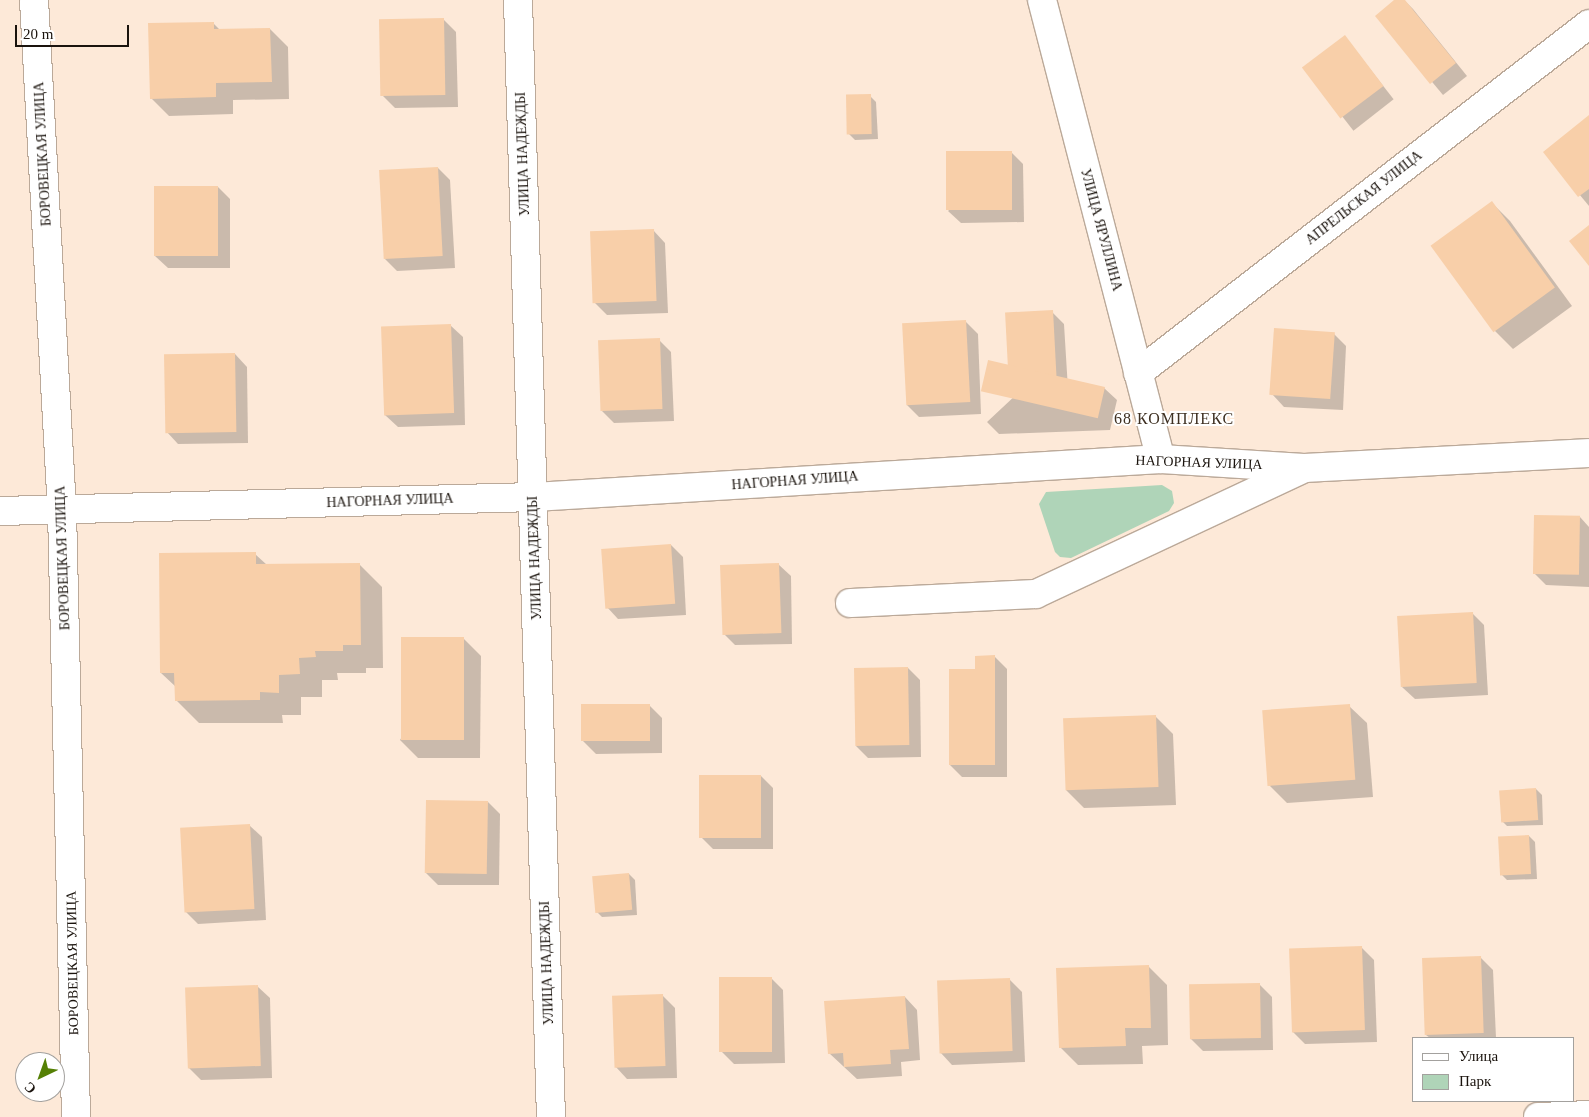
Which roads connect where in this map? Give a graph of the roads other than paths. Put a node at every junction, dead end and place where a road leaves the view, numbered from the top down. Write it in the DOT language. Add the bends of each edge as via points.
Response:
graph roads {
  1 [pos="34,0"];
  2 [pos="518,0"];
  3 [pos="1042,0"];
  4 [pos="1589,24"];
  5 [pos="1138,373"];
  6 [pos="1589,453"];
  7 [pos="1161,459"];
  8 [pos="1304,468"];
  9 [pos="534,497"];
  10 [pos="62,510"];
  11 [pos="0,511"];
  12 [pos="850,603"];
  13 [pos="1589,1115"];
  14 [pos="76,1117"];
  15 [pos="551,1117"];
  16 [pos="1538,1117"];
  1 -- 10 [label="street, БОРОВЕЦКАЯ УЛИЦА"];
  2 -- 9 [label="street, УЛИЦА НАДЕЖДЫ"];
  3 -- 5 [label="street, УЛИЦА ЯРУЛЛИНА"];
  4 -- 5 [label="street, АПРЕЛЬСКАЯ УЛИЦА"];
  5 -- 7 [label="street, УЛИЦА ЯРУЛЛИНА"];
  6 -- 8 [label="street, НАГОРНАЯ УЛИЦА"];
  7 -- 8 [label="street, НАГОРНАЯ УЛИЦА"];
  7 -- 9 [label="street, НАГОРНАЯ УЛИЦА"];
  8 -- 12 [label="street" via="1036,594"];
  9 -- 10 [label="street, НАГОРНАЯ УЛИЦА"];
  9 -- 15 [label="street, УЛИЦА НАДЕЖДЫ"];
  10 -- 11 [label="street, НАГОРНАЯ УЛИЦА"];
  10 -- 14 [label="street, БОРОВЕЦКАЯ УЛИЦА"];
  13 -- 16 [label="street"];
}
